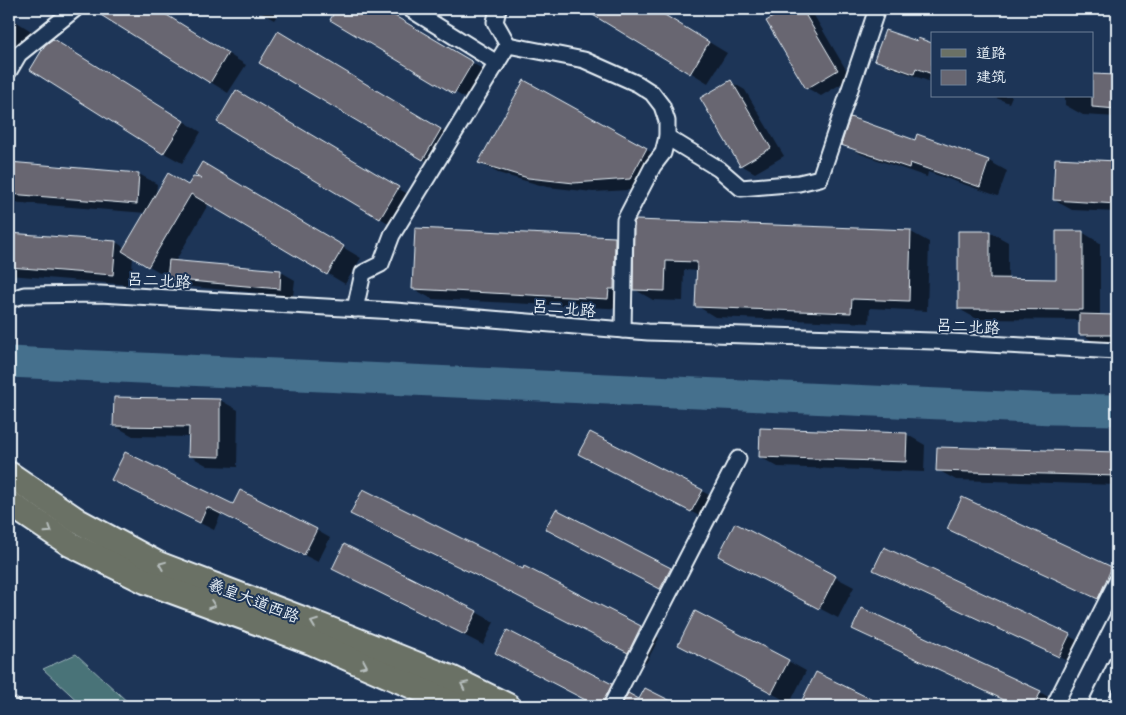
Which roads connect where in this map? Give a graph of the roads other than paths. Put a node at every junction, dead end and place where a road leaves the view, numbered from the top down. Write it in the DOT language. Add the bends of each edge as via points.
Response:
graph roads {
  1 [pos="75,9"];
  2 [pos="410,9"];
  3 [pos="498,9"];
  4 [pos="876,9"];
  5 [pos="508,46"];
  6 [pos="497,63"];
  7 [pos="9,71"];
  8 [pos="667,138"];
  9 [pos="16,294"];
  10 [pos="9,300"];
  11 [pos="355,309"];
  12 [pos="623,330"];
  13 [pos="1117,351"];
  14 [pos="738,458"];
  15 [pos="9,474"];
  16 [pos="9,504"];
  17 [pos="1117,581"];
  18 [pos="1117,663"];
  19 [pos="458,706"];
  20 [pos="508,706"];
  21 [pos="611,706"];
  22 [pos="1054,706"];
  23 [pos="1096,706"];
  1 -- 7 [label="street" via="19,54"];
  2 -- 6 [label="street"];
  3 -- 5 [label="street" via="495,22"];
  4 -- 8 [label="street" via="820,178 741,188 718,168"];
  5 -- 6 [label="street"];
  5 -- 8 [label="street" via="584,60 638,84 652,93 662,106 667,121"];
  6 -- 11 [label="street" via="392,235 381,264 363,273"];
  8 -- 12 [label="street" via="663,153 625,220"];
  9 -- 10 [label="street, 吕二北路"];
  9 -- 11 [label="street, 吕二北路" via="100,294"];
  11 -- 12 [label="street, 吕二北路"];
  12 -- 13 [label="street, 吕二北路"];
  14 -- 21 [label="street"];
  20 -- 15 [label="main road, 羲皇大道西路, one-way" via="453,679 330,629 158,564 78,521"];
  16 -- 19 [label="main road, 羲皇大道西路, one-way" via="70,544 146,581 311,642"];
  17 -- 22 [label="street"];
  18 -- 23 [label="street"];
}
